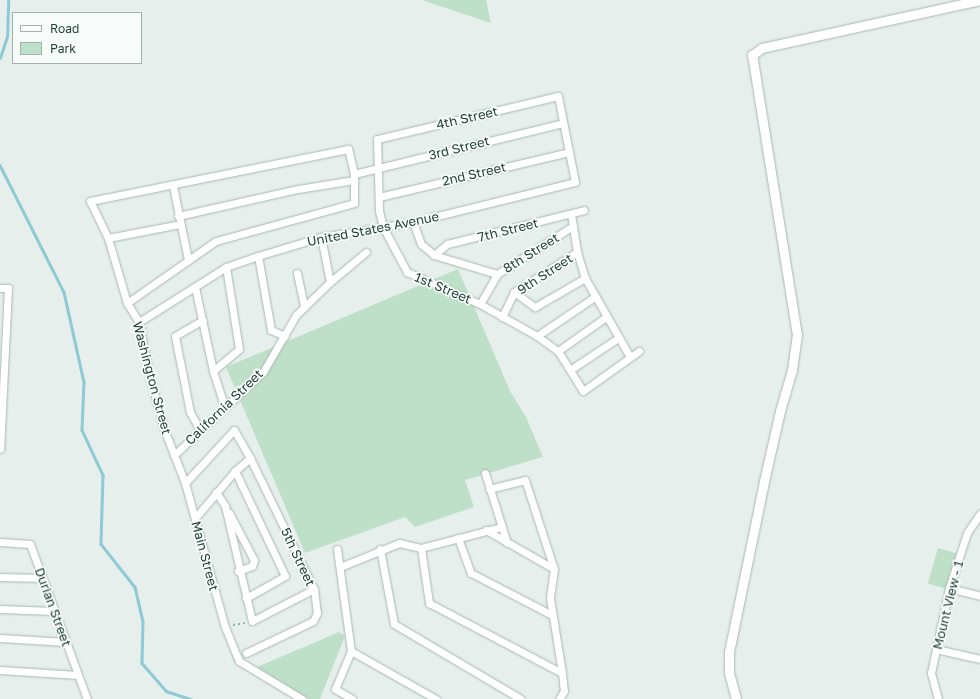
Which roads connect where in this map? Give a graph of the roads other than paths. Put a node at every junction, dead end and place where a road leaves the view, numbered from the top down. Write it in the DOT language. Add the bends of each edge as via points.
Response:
graph roads {
  1 [pos="980,0"];
  2 [pos="563,122"];
  3 [pos="377,139"];
  4 [pos="569,152"];
  5 [pos="377,168"];
  6 [pos="354,177"];
  7 [pos="173,186"];
  8 [pos="379,197"];
  9 [pos="584,210"];
  10 [pos="571,214"];
  11 [pos="178,216"];
  12 [pos="413,222"];
  13 [pos="180,224"];
  14 [pos="573,226"];
  15 [pos="383,227"];
  16 [pos="321,237"];
  17 [pos="108,238"];
  18 [pos="366,252"];
  19 [pos="578,252"];
  20 [pos="434,255"];
  21 [pos="258,256"];
  22 [pos="188,260"];
  23 [pos="226,267"];
  24 [pos="297,273"];
  25 [pos="497,274"];
  26 [pos="585,278"];
  27 [pos="330,282"];
  28 [pos="196,287"];
  29 [pos="0,288"];
  30 [pos="514,292"];
  31 [pos="596,296"];
  32 [pos="127,303"];
  33 [pos="480,304"];
  34 [pos="304,307"];
  35 [pos="502,317"];
  36 [pos="606,317"];
  37 [pos="203,320"];
  38 [pos="139,322"];
  39 [pos="284,336"];
  40 [pos="537,336"];
  41 [pos="618,338"];
  42 [pos="558,351"];
  43 [pos="639,351"];
  44 [pos="630,357"];
  45 [pos="570,370"];
  46 [pos="213,371"];
  47 [pos="224,408"];
  48 [pos="200,430"];
  49 [pos="0,449"];
  50 [pos="174,455"];
  51 [pos="250,458"];
  52 [pos="235,471"];
  53 [pos="485,473"];
  54 [pos="185,483"];
  55 [pos="489,489"];
  56 [pos="216,492"];
  57 [pos="226,506"];
  58 [pos="980,514"];
  59 [pos="195,518"];
  60 [pos="501,527"];
  61 [pos="486,530"];
  62 [pos="458,538"];
  63 [pos="0,542"];
  64 [pos="507,543"];
  65 [pos="421,548"];
  66 [pos="337,549"];
  67 [pos="380,549"];
  68 [pos="340,567"];
  69 [pos="554,569"];
  70 [pos="238,571"];
  71 [pos="0,576"];
  72 [pos="42,578"];
  73 [pos="949,588"];
  74 [pos="314,589"];
  75 [pos="980,596"];
  76 [pos="246,598"];
  77 [pos="0,609"];
  78 [pos="54,611"];
  79 [pos="552,616"];
  80 [pos="0,638"];
  81 [pos="66,642"];
  82 [pos="936,649"];
  83 [pos="351,651"];
  84 [pos="246,653"];
  85 [pos="980,659"];
  86 [pos="0,670"];
  87 [pos="562,673"];
  88 [pos="78,675"];
  89 [pos="87,699"];
  90 [pos="302,699"];
  91 [pos="352,699"];
  92 [pos="436,699"];
  93 [pos="521,699"];
  94 [pos="559,699"];
  95 [pos="736,699"];
  96 [pos="938,699"];
  1 -- 95 [label="street" via="762,48 752,55 796,334 792,370 764,481 729,652 729,672"];
  2 -- 3 [label="street, 4th Street" via="558,96"];
  2 -- 4 [label="street"];
  2 -- 5 [label="street, 3rd Street"];
  3 -- 5 [label="street, 1st Street"];
  4 -- 8 [label="street, 2nd Street"];
  4 -- 12 [label="street, United States Avenue" via="576,182"];
  5 -- 6 [label="street, 3rd Street"];
  5 -- 8 [label="street, 1st Street"];
  6 -- 7 [label="street" via="348,149"];
  6 -- 11 [label="street"];
  6 -- 22 [label="street" via="354,203 216,241"];
  7 -- 11 [label="street"];
  7 -- 17 [label="street, Washington Street" via="90,201"];
  8 -- 15 [label="street, 1st Street"];
  9 -- 10 [label="street, 7th Street"];
  10 -- 14 [label="street"];
  10 -- 20 [label="street, 7th Street" via="446,244"];
  11 -- 13 [label="street"];
  12 -- 15 [label="street, United States Avenue"];
  12 -- 20 [label="street" via="421,244"];
  13 -- 17 [label="street"];
  13 -- 22 [label="street"];
  14 -- 19 [label="street"];
  14 -- 25 [label="street, 8th Street"];
  15 -- 16 [label="street, United States Avenue"];
  15 -- 33 [label="street, 1st Street" via="407,272"];
  16 -- 21 [label="street, United States Avenue"];
  16 -- 27 [label="street"];
  17 -- 32 [label="street, Washington Street"];
  18 -- 27 [label="street, California Street"];
  19 -- 26 [label="street"];
  19 -- 30 [label="street, 9th Street"];
  20 -- 25 [label="street"];
  21 -- 23 [label="street, United States Avenue"];
  21 -- 39 [label="street" via="271,330"];
  22 -- 32 [label="street"];
  23 -- 28 [label="street, United States Avenue"];
  23 -- 46 [label="street" via="239,348"];
  24 -- 34 [label="street"];
  25 -- 33 [label="street, 8th Street"];
  26 -- 30 [label="street" via="535,307"];
  26 -- 31 [label="street"];
  27 -- 34 [label="street, California Street"];
  28 -- 37 [label="street"];
  28 -- 38 [label="street, United States Avenue"];
  29 -- 49 [label="street" via="8,288"];
  30 -- 35 [label="street, 9th Street"];
  31 -- 36 [label="street"];
  31 -- 40 [label="street"];
  32 -- 38 [label="street, Washington Street"];
  33 -- 35 [label="street, 1st Street"];
  34 -- 39 [label="street, California Street"];
  35 -- 40 [label="street, 1st Street"];
  36 -- 41 [label="street"];
  36 -- 42 [label="street"];
  37 -- 46 [label="street"];
  37 -- 48 [label="street" via="175,336 190,412"];
  38 -- 50 [label="street, Washington Street" via="148,370"];
  39 -- 47 [label="street, California Street" via="263,372"];
  40 -- 42 [label="street, 1st Street"];
  41 -- 44 [label="street"];
  41 -- 45 [label="street"];
  42 -- 45 [label="street, 1st Street"];
  43 -- 44 [label="street"];
  44 -- 45 [label="street, 1st Street" via="583,391"];
  46 -- 47 [label="street"];
  47 -- 48 [label="street, California Street"];
  48 -- 50 [label="street, California Street"];
  50 -- 54 [label="street, Main Street"];
  51 -- 52 [label="street"];
  51 -- 54 [label="street, 5th Street" via="234,430"];
  51 -- 74 [label="street, 5th Street"];
  52 -- 56 [label="street"];
  52 -- 76 [label="street" via="285,576"];
  53 -- 55 [label="street"];
  54 -- 59 [label="street, Main Street"];
  55 -- 60 [label="street"];
  55 -- 69 [label="street" via="525,480"];
  56 -- 57 [label="street"];
  56 -- 59 [label="street"];
  57 -- 70 [label="street"];
  57 -- 70 [label="street" via="254,560 252,566"];
  58 -- 73 [label="street, Mount View - 1" via="967,533"];
  59 -- 90 [label="street, Main Street" via="225,627 237,656 240,661"];
  60 -- 61 [label="street"];
  60 -- 64 [label="street"];
  61 -- 62 [label="street"];
  61 -- 64 [label="street"];
  62 -- 65 [label="street"];
  62 -- 79 [label="street" via="471,573"];
  63 -- 72 [label="street, Durian Street" via="30,544"];
  64 -- 69 [label="street"];
  65 -- 67 [label="street" via="399,543"];
  65 -- 87 [label="street" via="429,603"];
  66 -- 68 [label="street"];
  67 -- 68 [label="street"];
  67 -- 93 [label="street" via="394,624"];
  68 -- 83 [label="street"];
  69 -- 79 [label="street" via="550,598"];
  70 -- 76 [label="street"];
  71 -- 72 [label="street"];
  72 -- 78 [label="street, Durian Street"];
  73 -- 75 [label="street"];
  73 -- 82 [label="street, Mount View - 1"];
  74 -- 76 [label="street" via="252,621"];
  74 -- 84 [label="street, 5th Street" via="317,613 313,621"];
  77 -- 78 [label="street"];
  78 -- 81 [label="street, Durian Street"];
  79 -- 87 [label="street"];
  80 -- 81 [label="street"];
  81 -- 88 [label="street, Durian Street"];
  82 -- 85 [label="street"];
  82 -- 96 [label="street, Mount View - 1" via="931,673"];
  83 -- 91 [label="street" via="334,689"];
  83 -- 92 [label="street"];
  86 -- 88 [label="street"];
  87 -- 94 [label="street" via="564,691"];
  88 -- 89 [label="street, Durian Street"];
}
